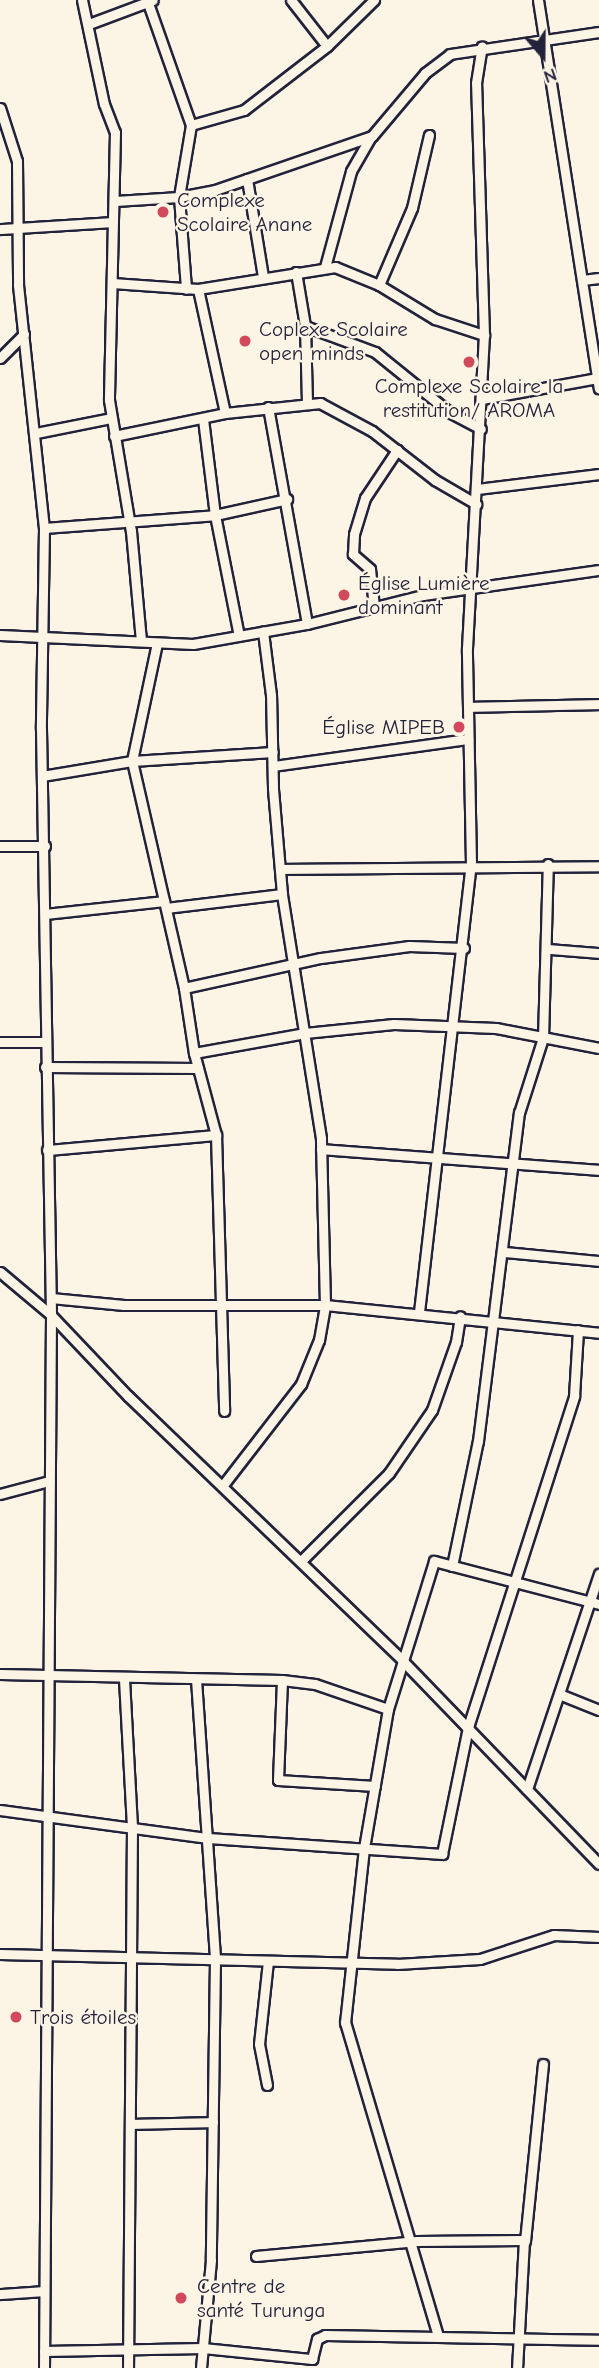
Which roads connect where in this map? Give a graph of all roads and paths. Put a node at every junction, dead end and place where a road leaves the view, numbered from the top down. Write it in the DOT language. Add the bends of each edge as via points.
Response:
graph roads {
  1 [pos="82,0"];
  2 [pos="291,0"];
  3 [pos="374,0"];
  4 [pos="538,0"];
  5 [pos="150,2"];
  6 [pos="89,24"];
  7 [pos="599,32"];
  8 [pos="545,41"];
  9 [pos="327,46"];
  10 [pos="482,46"];
  11 [pos="0,108"];
  12 [pos="191,125"];
  13 [pos="429,135"];
  14 [pos="12,136"];
  15 [pos="372,136"];
  16 [pos="0,139"];
  17 [pos="247,179"];
  18 [pos="179,197"];
  19 [pos="115,201"];
  20 [pos="113,222"];
  21 [pos="0,229"];
  22 [pos="15,229"];
  23 [pos="324,267"];
  24 [pos="296,272"];
  25 [pos="263,277"];
  26 [pos="599,278"];
  27 [pos="582,280"];
  28 [pos="112,284"];
  29 [pos="379,285"];
  30 [pos="186,289"];
  31 [pos="198,289"];
  32 [pos="305,326"];
  33 [pos="24,334"];
  34 [pos="484,335"];
  35 [pos="0,358"];
  36 [pos="597,367"];
  37 [pos="598,383"];
  38 [pos="482,399"];
  39 [pos="307,402"];
  40 [pos="268,407"];
  41 [pos="225,413"];
  42 [pos="111,418"];
  43 [pos="203,419"];
  44 [pos="481,429"];
  45 [pos="36,433"];
  46 [pos="114,436"];
  47 [pos="397,450"];
  48 [pos="599,474"];
  49 [pos="477,489"];
  50 [pos="287,499"];
  51 [pos="476,504"];
  52 [pos="215,515"];
  53 [pos="130,520"];
  54 [pos="44,528"];
  55 [pos="599,570"];
  56 [pos="470,588"];
  57 [pos="374,607"];
  58 [pos="307,624"];
  59 [pos="263,632"];
  60 [pos="0,635"];
  61 [pos="46,636"];
  62 [pos="239,636"];
  63 [pos="141,641"];
  64 [pos="156,643"];
  65 [pos="599,704"];
  66 [pos="469,707"];
  67 [pos="468,739"];
  68 [pos="273,752"];
  69 [pos="132,761"];
  70 [pos="273,766"];
  71 [pos="42,776"];
  72 [pos="0,846"];
  73 [pos="45,846"];
  74 [pos="471,864"];
  75 [pos="548,864"];
  76 [pos="599,866"];
  77 [pos="280,869"];
  78 [pos="282,894"];
  79 [pos="165,904"];
  80 [pos="45,914"];
  81 [pos="464,948"];
  82 [pos="549,949"];
  83 [pos="599,953"];
  84 [pos="294,964"];
  85 [pos="184,988"];
  86 [pos="455,1026"];
  87 [pos="305,1033"];
  88 [pos="543,1038"];
  89 [pos="0,1042"];
  90 [pos="44,1042"];
  91 [pos="599,1048"];
  92 [pos="194,1053"];
  93 [pos="45,1067"];
  94 [pos="198,1068"];
  95 [pos="216,1135"];
  96 [pos="321,1149"];
  97 [pos="47,1150"];
  98 [pos="439,1159"];
  99 [pos="514,1165"];
  100 [pos="599,1170"];
  101 [pos="504,1252"];
  102 [pos="599,1261"];
  103 [pos="0,1272"];
  104 [pos="51,1298"];
  105 [pos="220,1305"];
  106 [pos="325,1305"];
  107 [pos="419,1312"];
  108 [pos="51,1315"];
  109 [pos="460,1316"];
  110 [pos="496,1320"];
  111 [pos="578,1330"];
  112 [pos="599,1333"];
  113 [pos="224,1411"];
  114 [pos="48,1481"];
  115 [pos="223,1485"];
  116 [pos="0,1494"];
  117 [pos="301,1562"];
  118 [pos="452,1566"];
  119 [pos="599,1574"];
  120 [pos="513,1583"];
  121 [pos="595,1603"];
  122 [pos="403,1661"];
  123 [pos="0,1674"];
  124 [pos="49,1676"];
  125 [pos="124,1679"];
  126 [pos="196,1679"];
  127 [pos="282,1680"];
  128 [pos="559,1694"];
  129 [pos="388,1709"];
  130 [pos="599,1710"];
  131 [pos="468,1727"];
  132 [pos="375,1786"];
  133 [pos="527,1788"];
  134 [pos="0,1810"];
  135 [pos="48,1814"];
  136 [pos="132,1826"];
  137 [pos="208,1838"];
  138 [pos="364,1848"];
  139 [pos="599,1864"];
  140 [pos="599,1937"];
  141 [pos="0,1954"];
  142 [pos="48,1954"];
  143 [pos="132,1956"];
  144 [pos="215,1959"];
  145 [pos="268,1961"];
  146 [pos="350,1963"];
  147 [pos="543,2064"];
  148 [pos="267,2085"];
  149 [pos="214,2122"];
  150 [pos="133,2124"];
  151 [pos="525,2241"];
  152 [pos="410,2242"];
  153 [pos="256,2256"];
  154 [pos="44,2291"];
  155 [pos="0,2294"];
  156 [pos="438,2336"];
  157 [pos="516,2336"];
  158 [pos="599,2340"];
  159 [pos="202,2348"];
  160 [pos="128,2350"];
  161 [pos="44,2351"];
  162 [pos="313,2363"];
  163 [pos="44,2368"];
  164 [pos="128,2368"];
  165 [pos="201,2368"];
  166 [pos="517,2368"];
  1 -- 6 [label="street"];
  2 -- 9 [label="street"];
  3 -- 9 [label="street"];
  4 -- 8 [label="street"];
  5 -- 6 [label="street"];
  5 -- 12 [label="street"];
  6 -- 19 [label="street" via="104,104 115,132"];
  7 -- 8 [label="street"];
  8 -- 10 [label="street"];
  8 -- 27 [label="street"];
  9 -- 12 [label="street" via="244,110"];
  10 -- 15 [label="street" via="437,62"];
  10 -- 34 [label="street" via="476,83"];
  11 -- 14 [label="street"];
  12 -- 18 [label="street"];
  13 -- 29 [label="street" via="412,208"];
  14 -- 16 [label="street"];
  14 -- 22 [label="street" via="17,161"];
  15 -- 17 [label="street"];
  15 -- 23 [label="street" via="351,171"];
  17 -- 18 [label="street"];
  17 -- 25 [label="street"];
  18 -- 19 [label="street"];
  18 -- 30 [label="street"];
  19 -- 20 [label="street"];
  20 -- 22 [label="street"];
  20 -- 28 [label="street"];
  21 -- 22 [label="street"];
  22 -- 33 [label="street"];
  23 -- 24 [label="street"];
  23 -- 29 [label="street" via="350,270"];
  24 -- 25 [label="street"];
  24 -- 32 [label="street"];
  25 -- 31 [label="street"];
  26 -- 27 [label="street"];
  27 -- 36 [label="street"];
  28 -- 30 [label="street"];
  28 -- 42 [label="street"];
  29 -- 34 [label="street" via="435,319"];
  30 -- 31 [label="street"];
  31 -- 41 [label="street"];
  32 -- 39 [label="street"];
  32 -- 44 [label="street" via="375,352 449,412"];
  33 -- 35 [label="street"];
  33 -- 45 [label="street"];
  34 -- 38 [label="street"];
  36 -- 37 [label="street"];
  37 -- 38 [label="street"];
  38 -- 44 [label="street"];
  39 -- 40 [label="street"];
  39 -- 47 [label="street" via="336,411"];
  40 -- 41 [label="street"];
  40 -- 50 [label="street"];
  41 -- 43 [label="street"];
  42 -- 45 [label="street"];
  42 -- 46 [label="street"];
  43 -- 46 [label="street"];
  43 -- 52 [label="street"];
  44 -- 49 [label="street"];
  45 -- 54 [label="street"];
  46 -- 53 [label="street"];
  47 -- 51 [label="street"];
  47 -- 57 [label="street" via="365,498 355,534 355,558 371,572"];
  48 -- 49 [label="street"];
  49 -- 51 [label="street"];
  50 -- 52 [label="street"];
  50 -- 58 [label="street"];
  51 -- 56 [label="street"];
  52 -- 53 [label="street"];
  52 -- 62 [label="street"];
  53 -- 54 [label="street"];
  53 -- 63 [label="street"];
  54 -- 61 [label="street"];
  55 -- 56 [label="street"];
  56 -- 57 [label="street"];
  56 -- 66 [label="street"];
  57 -- 58 [label="street"];
  58 -- 59 [label="street"];
  59 -- 62 [label="street"];
  59 -- 68 [label="street"];
  60 -- 61 [label="street"];
  61 -- 63 [label="street"];
  61 -- 71 [label="street"];
  62 -- 64 [label="street" via="193,644"];
  63 -- 64 [label="street"];
  64 -- 69 [label="street"];
  65 -- 66 [label="street"];
  66 -- 67 [label="street"];
  67 -- 70 [label="street"];
  67 -- 74 [label="street"];
  68 -- 69 [label="street"];
  68 -- 70 [label="street"];
  69 -- 71 [label="street"];
  69 -- 79 [label="street"];
  70 -- 77 [label="street"];
  71 -- 73 [label="street"];
  72 -- 73 [label="street"];
  73 -- 80 [label="street"];
  74 -- 75 [label="street"];
  74 -- 77 [label="street"];
  74 -- 81 [label="street"];
  75 -- 76 [label="street"];
  75 -- 82 [label="street"];
  77 -- 78 [label="street"];
  78 -- 79 [label="street"];
  78 -- 84 [label="street"];
  79 -- 80 [label="street"];
  79 -- 85 [label="street"];
  80 -- 90 [label="street"];
  81 -- 84 [label="street" via="409,946"];
  81 -- 86 [label="street"];
  82 -- 83 [label="street"];
  82 -- 88 [label="street"];
  84 -- 85 [label="street"];
  84 -- 87 [label="street"];
  85 -- 92 [label="street"];
  86 -- 87 [label="street" via="394,1024"];
  86 -- 88 [label="street" via="496,1028"];
  86 -- 98 [label="street"];
  87 -- 92 [label="street"];
  87 -- 96 [label="street"];
  88 -- 91 [label="street"];
  88 -- 99 [label="street" via="519,1113"];
  89 -- 90 [label="street"];
  90 -- 93 [label="street"];
  92 -- 94 [label="street"];
  93 -- 94 [label="street"];
  93 -- 97 [label="street"];
  94 -- 95 [label="street"];
  95 -- 97 [label="street"];
  95 -- 105 [label="street"];
  96 -- 98 [label="street"];
  96 -- 106 [label="street"];
  97 -- 104 [label="street"];
  98 -- 99 [label="street"];
  98 -- 107 [label="street"];
  99 -- 100 [label="street"];
  99 -- 101 [label="street"];
  101 -- 102 [label="street"];
  101 -- 110 [label="street"];
  103 -- 108 [label="street"];
  104 -- 105 [label="street" via="124,1305"];
  104 -- 108 [label="street"];
  105 -- 106 [label="street"];
  105 -- 113 [label="street"];
  106 -- 107 [label="street"];
  106 -- 115 [label="street" via="319,1340 300,1384"];
  107 -- 109 [label="street"];
  108 -- 114 [label="street"];
  108 -- 115 [label="street"];
  109 -- 110 [label="street"];
  109 -- 117 [label="street" via="456,1342 432,1410 389,1473"];
  110 -- 111 [label="street"];
  110 -- 118 [label="street" via="478,1441"];
  111 -- 112 [label="street"];
  111 -- 120 [label="street" via="574,1396"];
  114 -- 116 [label="street"];
  114 -- 124 [label="street"];
  115 -- 117 [label="street"];
  117 -- 122 [label="street"];
  118 -- 120 [label="street"];
  118 -- 122 [label="street" via="432,1563"];
  119 -- 121 [label="street"];
  120 -- 121 [label="street"];
  120 -- 131 [label="street"];
  121 -- 128 [label="street"];
  122 -- 129 [label="street"];
  122 -- 131 [label="street"];
  123 -- 124 [label="street"];
  124 -- 125 [label="street"];
  124 -- 135 [label="street"];
  125 -- 126 [label="street"];
  125 -- 136 [label="street"];
  126 -- 127 [label="street"];
  126 -- 137 [label="street"];
  127 -- 129 [label="street" via="315,1684"];
  127 -- 132 [label="street" via="278,1780"];
  128 -- 130 [label="street"];
  128 -- 133 [label="street"];
  129 -- 132 [label="street"];
  131 -- 133 [label="street"];
  131 -- 138 [label="street" via="442,1854"];
  132 -- 138 [label="street"];
  133 -- 139 [label="street"];
  134 -- 135 [label="street"];
  135 -- 136 [label="street"];
  135 -- 142 [label="street"];
  136 -- 137 [label="street"];
  136 -- 143 [label="street"];
  137 -- 138 [label="street"];
  137 -- 144 [label="street"];
  138 -- 146 [label="street"];
  140 -- 146 [label="street" via="554,1935 480,1959"];
  141 -- 142 [label="street"];
  142 -- 143 [label="street"];
  142 -- 154 [label="street"];
  143 -- 144 [label="street"];
  143 -- 150 [label="street"];
  144 -- 145 [label="street"];
  144 -- 149 [label="street"];
  145 -- 146 [label="street"];
  145 -- 148 [label="street" via="259,2044"];
  146 -- 152 [label="street" via="347,2032"];
  147 -- 151 [label="street"];
  149 -- 150 [label="street"];
  149 -- 159 [label="street" via="211,2260"];
  150 -- 160 [label="street"];
  151 -- 152 [label="street"];
  151 -- 157 [label="street"];
  152 -- 153 [label="street"];
  152 -- 156 [label="street"];
  154 -- 155 [label="street"];
  154 -- 161 [label="street"];
  156 -- 157 [label="street"];
  156 -- 162 [label="street" via="325,2335 317,2339"];
  157 -- 158 [label="street"];
  157 -- 166 [label="street"];
  159 -- 160 [label="street"];
  159 -- 162 [label="street"];
  159 -- 165 [label="street"];
  160 -- 161 [label="street"];
  160 -- 164 [label="street"];
  161 -- 163 [label="street"];
}
